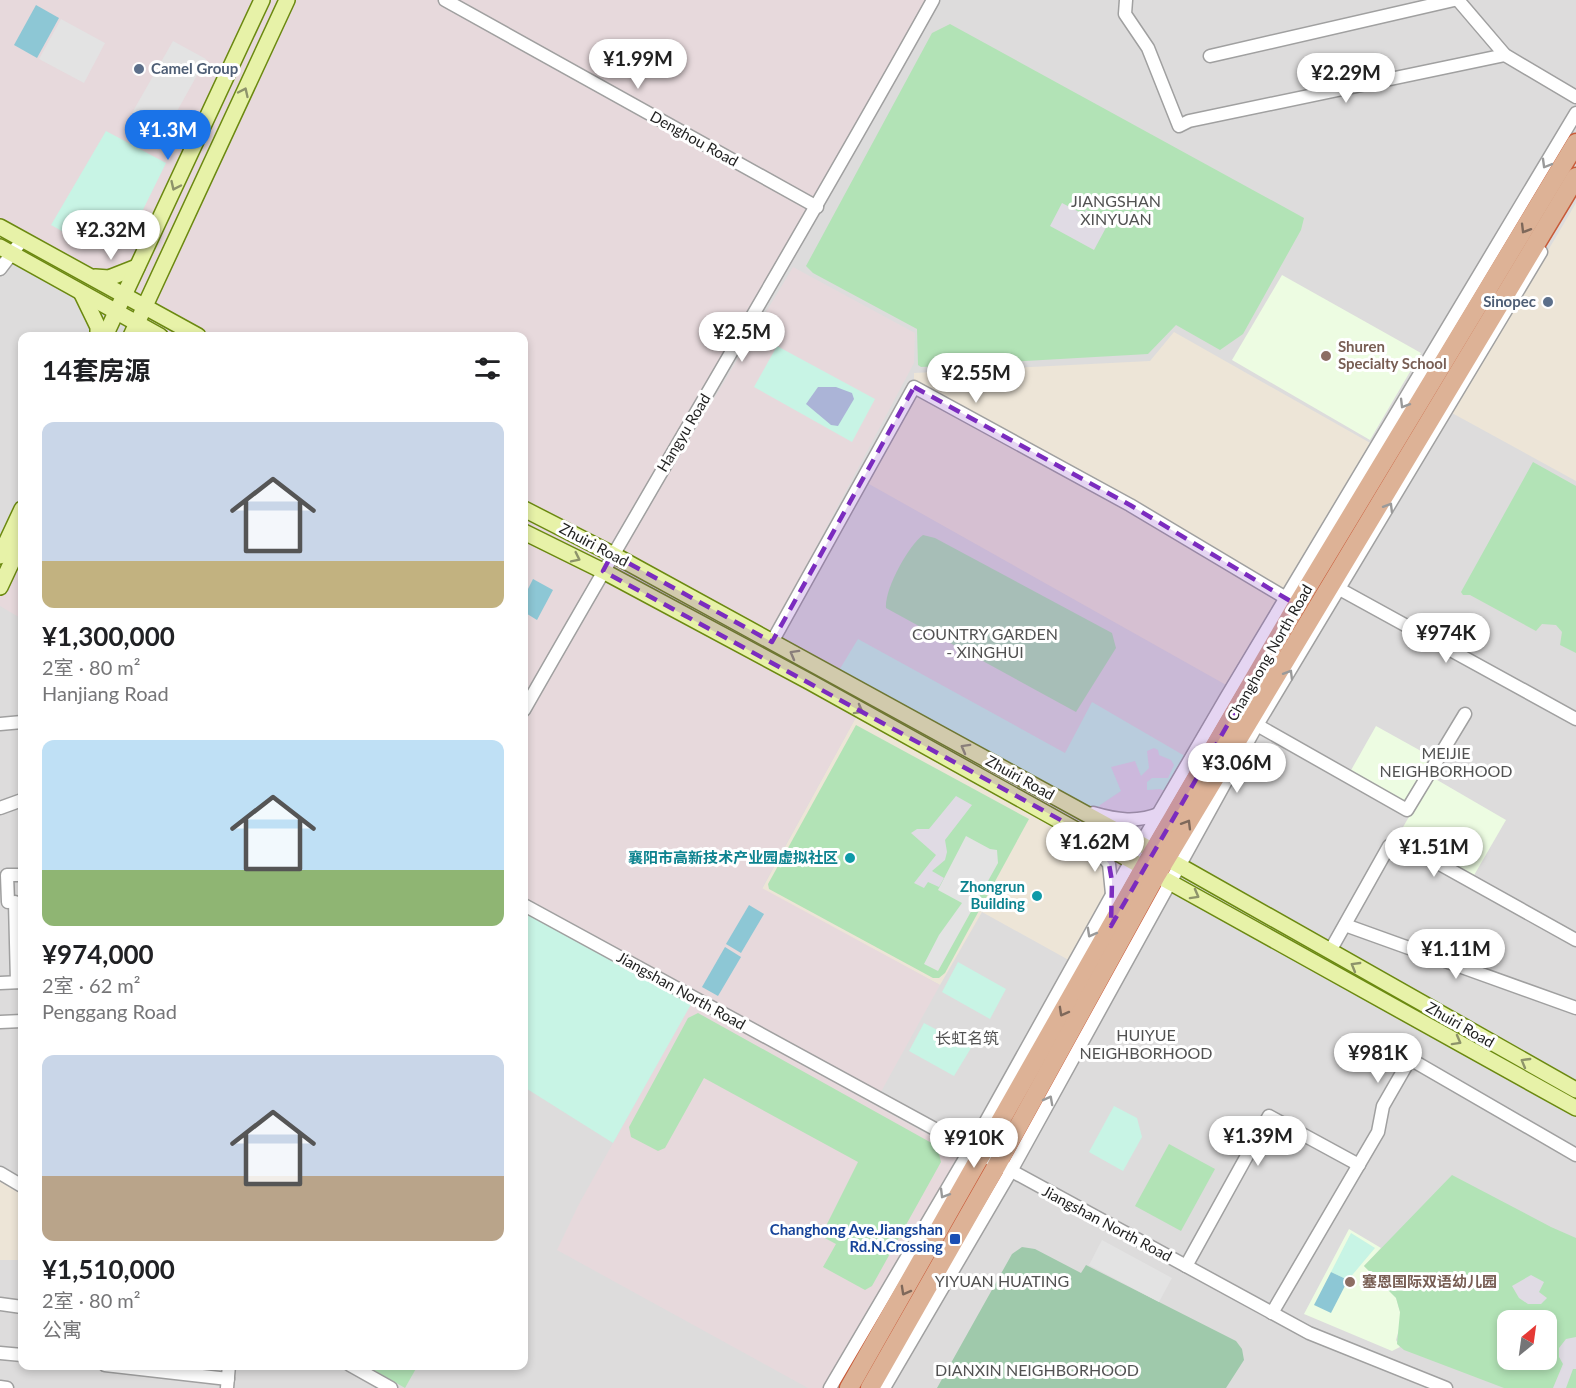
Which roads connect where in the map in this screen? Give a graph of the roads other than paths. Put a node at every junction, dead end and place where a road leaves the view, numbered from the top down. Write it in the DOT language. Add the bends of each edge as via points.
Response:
graph roads {
  1 [pos="262,0"];
  2 [pos="287,0"];
  3 [pos="445,0"];
  4 [pos="933,0"];
  5 [pos="1126,0"];
  6 [pos="1456,0"];
  7 [pos="1504,55"];
  8 [pos="1210,56"];
  9 [pos="1576,97"];
  10 [pos="1576,113"];
  11 [pos="1576,142"];
  12 [pos="1576,177"];
  13 [pos="1576,192"];
  14 [pos="817,207"];
  15 [pos="0,227"];
  16 [pos="22,239"];
  17 [pos="6,251"];
  18 [pos="137,267"];
  19 [pos="0,269"];
  20 [pos="89,276"];
  21 [pos="158,278"];
  22 [pos="80,292"];
  23 [pos="124,295"];
  24 [pos="145,307"];
  25 [pos="116,312"];
  26 [pos="176,324"];
  27 [pos="134,330"];
  28 [pos="98,332"];
  29 [pos="107,332"];
  30 [pos="191,332"];
  31 [pos="528,511"];
  32 [pos="18,518"];
  33 [pos="528,533"];
  34 [pos="18,549"];
  35 [pos="612,554"];
  36 [pos="0,556"];
  37 [pos="603,571"];
  38 [pos="1335,586"];
  39 [pos="0,587"];
  40 [pos="1291,602"];
  41 [pos="772,642"];
  42 [pos="528,704"];
  43 [pos="1465,714"];
  44 [pos="1576,719"];
  45 [pos="18,722"];
  46 [pos="0,724"];
  47 [pos="1257,725"];
  48 [pos="1194,782"];
  49 [pos="18,802"];
  50 [pos="1072,807"];
  51 [pos="0,808"];
  52 [pos="1158,815"];
  53 [pos="1068,824"];
  54 [pos="1156,863"];
  55 [pos="18,875"];
  56 [pos="1112,895"];
  57 [pos="12,902"];
  58 [pos="528,907"];
  59 [pos="1345,925"];
  60 [pos="1111,926"];
  61 [pos="1576,940"];
  62 [pos="1330,951"];
  63 [pos="18,962"];
  64 [pos="18,982"];
  65 [pos="0,983"];
  66 [pos="1576,1008"];
  67 [pos="18,1021"];
  68 [pos="0,1022"];
  69 [pos="1576,1090"];
  70 [pos="1576,1108"];
  71 [pos="1576,1155"];
  72 [pos="990,1161"];
  73 [pos="1359,1165"];
  74 [pos="0,1173"];
  75 [pos="18,1184"];
  76 [pos="1186,1266"];
  77 [pos="0,1304"];
  78 [pos="18,1306"];
  79 [pos="1272,1313"];
  80 [pos="0,1353"];
  81 [pos="18,1355"];
  82 [pos="137,1370"];
  83 [pos="360,1370"];
  84 [pos="227,1384"];
  85 [pos="0,1387"];
  86 [pos="6,1388"];
  87 [pos="391,1388"];
  88 [pos="830,1388"];
  89 [pos="849,1388"];
  90 [pos="870,1388"];
  91 [pos="884,1388"];
  92 [pos="1446,1388"];
  1 -- 18 [label="main road, one-way"];
  21 -- 2 [label="main road, one-way"];
  3 -- 14 [label="street, Denghou Road"];
  4 -- 14 [label="street, Hangyu Road"];
  5 -- 7 [label="street" via="1125,14 1148,48 1179,126 1200,118"];
  6 -- 7 [label="street"];
  6 -- 8 [label="street"];
  7 -- 9 [label="street"];
  10 -- 40 [label="street, one-way"];
  11 -- 40 [label="highway, Changhong North Road, one-way"];
  12 -- 38 [label="highway, Changhong North Road"];
  38 -- 13 [label="street, one-way"];
  14 -- 35 [label="street, Hangyu Road"];
  15 -- 16 [label="main road"];
  16 -- 17 [label="street"];
  16 -- 20 [label="main road"];
  17 -- 19 [label="street"];
  17 -- 22 [label="main road"];
  18 -- 20 [label="main road" via="110,278"];
  18 -- 23 [label="main road"];
  20 -- 23 [label="main road"];
  21 -- 24 [label="main road"];
  21 -- 26 [label="main road" via="163,309"];
  22 -- 25 [label="main road"];
  22 -- 28 [label="main road" via="91,309"];
  23 -- 24 [label="main road"];
  23 -- 25 [label="main road"];
  24 -- 26 [label="main road"];
  24 -- 27 [label="main road"];
  25 -- 27 [label="main road"];
  25 -- 29 [label="main road"];
  26 -- 30 [label="main road"];
  31 -- 35 [label="main road, Zhuiri Road"];
  32 -- 36 [label="main road"];
  33 -- 37 [label="main road, Zhuiri Road, one-way"];
  34 -- 39 [label="main road"];
  35 -- 37 [label="street, Hangyu Road"];
  35 -- 41 [label="main road, Zhuiri Road"];
  37 -- 42 [label="street, Hangyu Road"];
  37 -- 53 [label="main road, Zhuiri Road, one-way"];
  38 -- 44 [label="street"];
  47 -- 38 [label="street, one-way"];
  54 -- 38 [label="highway, Changhong North Road, one-way"];
  40 -- 41 [label="street" via="1130,505 914,387"];
  40 -- 48 [label="highway, Changhong North Road"];
  40 -- 52 [label="street"];
  50 -- 41 [label="main road, Zhuiri Road, one-way"];
  43 -- 47 [label="street" via="1407,810"];
  45 -- 46 [label="street"];
  47 -- 54 [label="street"];
  48 -- 52 [label="street" via="1169,809"];
  48 -- 54 [label="highway, Changhong North Road"];
  49 -- 51 [label="street"];
  50 -- 52 [label="street" via="1116,820"];
  50 -- 54 [label="main road, Zhuiri Road"];
  52 -- 54 [label="street"];
  53 -- 54 [label="main road, Zhuiri Road"];
  53 -- 56 [label="street" via="1097,848 1109,864"];
  54 -- 56 [label="street"];
  54 -- 60 [label="highway, Changhong North Road"];
  54 -- 62 [label="main road, Zhuiri Road"];
  54 -- 70 [label="main road, Zhuiri Road, one-way"];
  72 -- 54 [label="highway, Changhong North Road, one-way"];
  55 -- 57 [label="street" via="7,875"];
  56 -- 60 [label="street"];
  56 -- 72 [label="street, one-way"];
  57 -- 63 [label="street"];
  58 -- 72 [label="street, Jiangshan North Road"];
  59 -- 61 [label="street" via="1389,846 1395,842"];
  59 -- 62 [label="street"];
  59 -- 66 [label="street"];
  60 -- 72 [label="highway, Changhong North Road, one-way"];
  69 -- 62 [label="main road, Zhuiri Road, one-way"];
  64 -- 65 [label="street"];
  67 -- 68 [label="street"];
  71 -- 73 [label="street" via="1410,1059 1383,1106 1378,1132"];
  72 -- 76 [label="street, Jiangshan North Road"];
  72 -- 88 [label="street, one-way"];
  72 -- 89 [label="highway, Changhong North Road, one-way"];
  72 -- 90 [label="highway, Changhong North Road"];
  72 -- 91 [label="street"];
  73 -- 76 [label="street" via="1269,1116"];
  73 -- 79 [label="street"];
  74 -- 75 [label="street"];
  76 -- 79 [label="street, Jiangshan North Road"];
  77 -- 78 [label="street"];
  79 -- 92 [label="street, Jiangshan North Road" via="1309,1333"];
  80 -- 81 [label="street"];
  82 -- 84 [label="street"];
  83 -- 87 [label="street"];
  85 -- 86 [label="street"];
}
